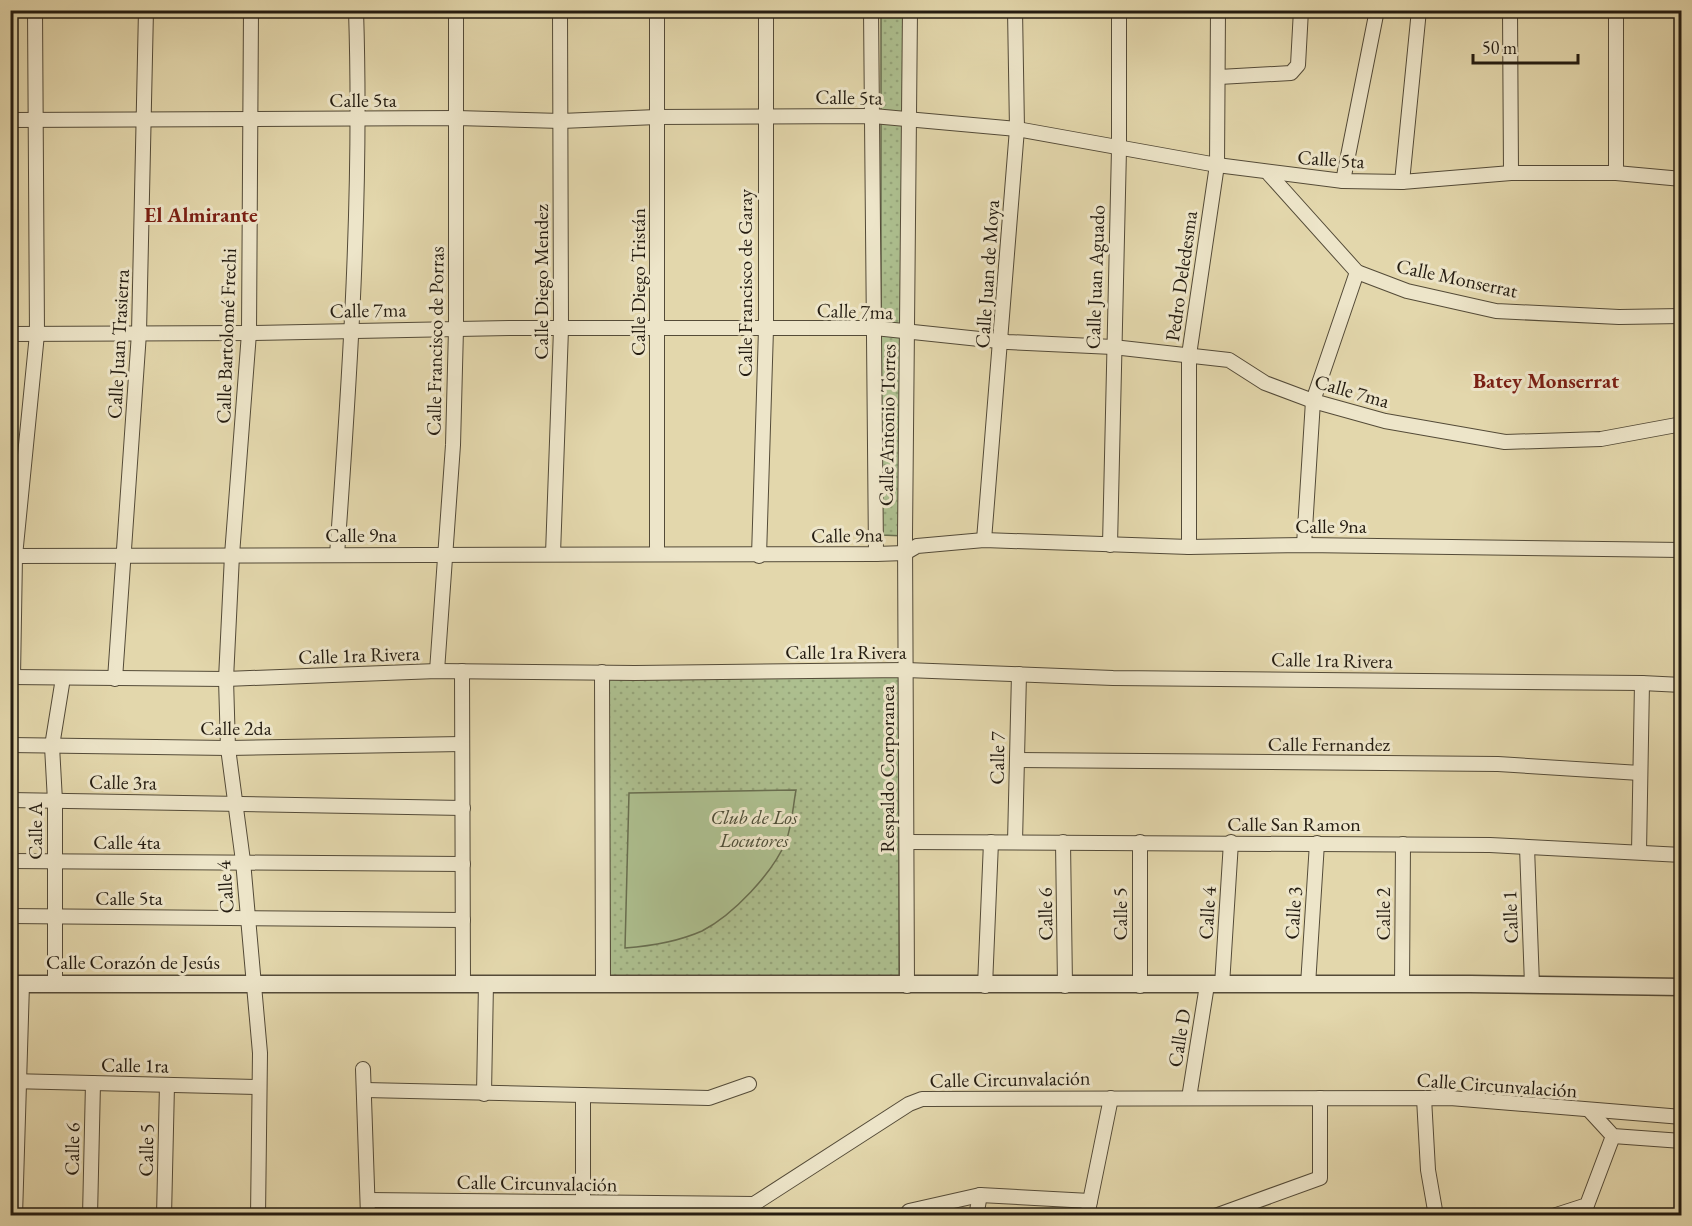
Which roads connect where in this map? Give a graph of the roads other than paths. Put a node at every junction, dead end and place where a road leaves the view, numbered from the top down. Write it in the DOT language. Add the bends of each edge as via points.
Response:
graph roads {
  1 [pos="35,10"];
  2 [pos="146,10"];
  3 [pos="251,10"];
  4 [pos="356,10"];
  5 [pos="456,10"];
  6 [pos="560,10"];
  7 [pos="657,10"];
  8 [pos="766,10"];
  9 [pos="871,10"];
  10 [pos="910,10"];
  11 [pos="1015,10"];
  12 [pos="1119,10"];
  13 [pos="1218,10"];
  14 [pos="1301,10"];
  15 [pos="1377,10"];
  16 [pos="1419,10"];
  17 [pos="1510,10"];
  18 [pos="1616,10"];
  19 [pos="1219,77"];
  20 [pos="765,116"];
  21 [pos="873,116"];
  22 [pos="657,117"];
  23 [pos="457,118"];
  24 [pos="908,118"];
  25 [pos="145,119"];
  26 [pos="251,119"];
  27 [pos="10,120"];
  28 [pos="36,120"];
  29 [pos="360,120"];
  30 [pos="561,121"];
  31 [pos="1017,129"];
  32 [pos="1119,149"];
  33 [pos="1217,165"];
  34 [pos="1511,172"];
  35 [pos="1616,173"];
  36 [pos="1269,174"];
  37 [pos="1682,179"];
  38 [pos="1343,181"];
  39 [pos="1402,182"];
  40 [pos="1357,272"];
  41 [pos="1682,316"];
  42 [pos="875,328"];
  43 [pos="352,329"];
  44 [pos="456,329"];
  45 [pos="561,329"];
  46 [pos="657,329"];
  47 [pos="766,329"];
  48 [pos="907,332"];
  49 [pos="139,333"];
  50 [pos="249,333"];
  51 [pos="10,334"];
  52 [pos="37,334"];
  53 [pos="1002,341"];
  54 [pos="1113,346"];
  55 [pos="1189,355"];
  56 [pos="1313,401"];
  57 [pos="1682,424"];
  58 [pos="984,540"];
  59 [pos="1110,545"];
  60 [pos="1304,545"];
  61 [pos="1189,547"];
  62 [pos="1682,550"];
  63 [pos="905,553"];
  64 [pos="553,554"];
  65 [pos="657,554"];
  66 [pos="876,554"];
  67 [pos="232,555"];
  68 [pos="337,555"];
  69 [pos="444,555"];
  70 [pos="13,556"];
  71 [pos="126,556"];
  72 [pos="759,556"];
  73 [pos="906,670"];
  74 [pos="437,671"];
  75 [pos="462,672"];
  76 [pos="602,672"];
  77 [pos="1019,674"];
  78 [pos="12,677"];
  79 [pos="63,678"];
  80 [pos="115,679"];
  81 [pos="226,679"];
  82 [pos="1642,682"];
  83 [pos="1682,685"];
  84 [pos="462,744"];
  85 [pos="10,746"];
  86 [pos="52,746"];
  87 [pos="228,748"];
  88 [pos="1017,760"];
  89 [pos="1640,773"];
  90 [pos="10,800"];
  91 [pos="55,801"];
  92 [pos="236,804"];
  93 [pos="463,808"];
  94 [pos="907,842"];
  95 [pos="991,842"];
  96 [pos="1015,842"];
  97 [pos="1063,842"];
  98 [pos="1140,842"];
  99 [pos="1231,842"];
  100 [pos="1317,843"];
  101 [pos="1403,844"];
  102 [pos="1527,847"];
  103 [pos="1639,852"];
  104 [pos="1682,855"];
  105 [pos="10,861"];
  106 [pos="55,861"];
  107 [pos="243,861"];
  108 [pos="463,864"];
  109 [pos="10,916"];
  110 [pos="55,917"];
  111 [pos="247,918"];
  112 [pos="463,920"];
  113 [pos="255,982"];
  114 [pos="463,983"];
  115 [pos="486,983"];
  116 [pos="603,983"];
  117 [pos="16,984"];
  118 [pos="55,984"];
  119 [pos="1215,985"];
  120 [pos="1308,985"];
  121 [pos="1402,985"];
  122 [pos="1532,985"];
  123 [pos="907,986"];
  124 [pos="985,986"];
  125 [pos="1065,986"];
  126 [pos="1140,986"];
  127 [pos="1682,987"];
  128 [pos="363,1069"];
  129 [pos="14,1082"];
  130 [pos="93,1083"];
  131 [pos="749,1084"];
  132 [pos="167,1085"];
  133 [pos="260,1087"];
  134 [pos="365,1090"];
  135 [pos="484,1094"];
  136 [pos="582,1095"];
  137 [pos="1111,1098"];
  138 [pos="1189,1098"];
  139 [pos="1320,1098"];
  140 [pos="1424,1098"];
  141 [pos="1590,1111"];
  142 [pos="1682,1117"];
  143 [pos="1613,1136"];
  144 [pos="1682,1141"];
  145 [pos="980,1195"];
  146 [pos="368,1200"];
  147 [pos="1090,1201"];
  148 [pos="582,1203"];
  149 [pos="648,1209"];
  150 [pos="756,1210"];
  151 [pos="15,1215"];
  152 [pos="90,1215"];
  153 [pos="164,1215"];
  154 [pos="258,1215"];
  155 [pos="368,1215"];
  156 [pos="905,1215"];
  157 [pos="976,1215"];
  158 [pos="1087,1215"];
  159 [pos="1215,1215"];
  160 [pos="1436,1215"];
  161 [pos="1553,1215"];
  1 -- 28 [label="street"];
  2 -- 25 [label="street, Calle Juan Trasierra"];
  3 -- 26 [label="street, Calle Bartolomé Frechi"];
  4 -- 29 [label="street"];
  5 -- 23 [label="street, Calle Francisco de Porras"];
  6 -- 30 [label="street, Calle Diego Mendez"];
  7 -- 22 [label="street, Calle Diego Tristán"];
  8 -- 20 [label="street, Calle Francisco de Garay"];
  9 -- 21 [label="street"];
  10 -- 24 [label="street, Calle Antonio Torres"];
  11 -- 31 [label="street, Calle Juan de Moya"];
  12 -- 32 [label="street, Calle Juan Aguado"];
  13 -- 19 [label="street, Pedro Deledesma"];
  14 -- 19 [label="street" via="1298,65 1291,73"];
  15 -- 38 [label="street"];
  16 -- 39 [label="street"];
  17 -- 34 [label="street"];
  18 -- 35 [label="street"];
  19 -- 33 [label="street, Pedro Deledesma"];
  20 -- 21 [label="street, Calle 5ta"];
  20 -- 22 [label="street, Calle 5ta"];
  20 -- 47 [label="street, Calle Francisco de Garay"];
  21 -- 24 [label="street, Calle 5ta"];
  21 -- 42 [label="street"];
  22 -- 30 [label="street, Calle 5ta"];
  22 -- 46 [label="street, Calle Diego Tristán"];
  23 -- 29 [label="street, Calle 5ta"];
  23 -- 30 [label="street, Calle 5ta"];
  23 -- 44 [label="street, Calle Francisco de Porras"];
  24 -- 31 [label="street, Calle 5ta"];
  24 -- 48 [label="street, Calle Antonio Torres"];
  25 -- 26 [label="street, Calle 5ta"];
  25 -- 28 [label="street, Calle 5ta"];
  25 -- 49 [label="street, Calle Juan Trasierra"];
  26 -- 29 [label="street, Calle 5ta"];
  26 -- 50 [label="street, Calle Bartolomé Frechi"];
  27 -- 28 [label="street, Calle 5ta"];
  28 -- 52 [label="street"];
  29 -- 43 [label="street"];
  30 -- 45 [label="street, Calle Diego Mendez"];
  31 -- 32 [label="street, Calle 5ta"];
  31 -- 53 [label="street, Calle Juan de Moya"];
  32 -- 33 [label="street, Calle 5ta"];
  32 -- 54 [label="street, Calle Juan Aguado"];
  33 -- 36 [label="street, Calle 5ta"];
  33 -- 55 [label="street, Pedro Deledesma"];
  34 -- 35 [label="street, Calle 5ta"];
  34 -- 39 [label="street, Calle 5ta"];
  35 -- 37 [label="street, Calle 5ta"];
  36 -- 38 [label="street, Calle 5ta"];
  36 -- 40 [label="street, Calle Monserrat"];
  38 -- 39 [label="street, Calle 5ta"];
  40 -- 41 [label="street, Calle Monserrat" via="1407,291 1496,311"];
  40 -- 56 [label="street"];
  42 -- 47 [label="street, Calle 7ma"];
  42 -- 48 [label="street, Calle 7ma"];
  42 -- 66 [label="street"];
  43 -- 44 [label="street, Calle 7ma"];
  43 -- 50 [label="street, Calle 7ma"];
  43 -- 68 [label="street"];
  44 -- 45 [label="street, Calle 7ma"];
  44 -- 69 [label="street, Calle Francisco de Porras" via="453,445"];
  45 -- 46 [label="street, Calle 7ma"];
  45 -- 64 [label="street, Calle Diego Mendez"];
  46 -- 47 [label="street, Calle 7ma"];
  46 -- 65 [label="street, Calle Diego Tristán"];
  47 -- 72 [label="street, Calle Francisco de Garay"];
  48 -- 53 [label="street, Calle 7ma"];
  48 -- 63 [label="street, Calle Antonio Torres"];
  49 -- 50 [label="street, Calle 7ma"];
  49 -- 52 [label="street, Calle 7ma"];
  49 -- 71 [label="street, Calle Juan Trasierra"];
  50 -- 67 [label="street, Calle Bartolomé Frechi"];
  51 -- 52 [label="street, Calle 7ma"];
  52 -- 70 [label="street"];
  53 -- 54 [label="street, Calle 7ma"];
  53 -- 58 [label="street, Calle Juan de Moya"];
  54 -- 55 [label="street, Calle 7ma"];
  54 -- 59 [label="street, Calle Juan Aguado"];
  55 -- 56 [label="street, Calle 7ma" via="1229,360 1265,383"];
  55 -- 61 [label="street, Pedro Deledesma"];
  56 -- 57 [label="street, Calle 7ma" via="1385,421 1505,442 1601,439"];
  56 -- 60 [label="street"];
  58 -- 59 [label="street, Calle 9na"];
  58 -- 63 [label="street, Calle 9na" via="917,546"];
  59 -- 61 [label="street, Calle 9na"];
  60 -- 61 [label="street, Calle 9na"];
  60 -- 62 [label="street, Calle 9na"];
  63 -- 66 [label="street, Calle 9na"];
  63 -- 73 [label="street, Respaldo Corporanea"];
  64 -- 65 [label="street, Calle 9na"];
  64 -- 69 [label="street, Calle 9na"];
  65 -- 72 [label="street, Calle 9na"];
  66 -- 72 [label="street, Calle 9na"];
  67 -- 68 [label="street, Calle 9na"];
  67 -- 71 [label="street, Calle 9na"];
  67 -- 81 [label="street, Calle 4"];
  68 -- 69 [label="street, Calle 9na"];
  69 -- 74 [label="street, Calle Francisco de Porras"];
  70 -- 71 [label="street, Calle 9na"];
  70 -- 78 [label="street"];
  71 -- 80 [label="street, Calle Juan Trasierra"];
  73 -- 76 [label="street, Calle 1ra Rivera"];
  73 -- 77 [label="street, Calle 1ra Rivera"];
  73 -- 94 [label="street, Respaldo Corporanea"];
  74 -- 75 [label="street, Calle 1ra Rivera"];
  74 -- 81 [label="street, Calle 1ra Rivera"];
  75 -- 76 [label="street, Calle 1ra Rivera"];
  75 -- 84 [label="street"];
  76 -- 116 [label="street"];
  77 -- 82 [label="street, Calle 1ra Rivera"];
  77 -- 88 [label="street, Calle 7"];
  78 -- 79 [label="street, Calle 1ra Rivera"];
  79 -- 80 [label="street, Calle 1ra Rivera"];
  79 -- 86 [label="street, Calle A"];
  80 -- 81 [label="street, Calle 1ra Rivera"];
  81 -- 87 [label="street, Calle 4"];
  82 -- 83 [label="street, Calle 1ra Rivera"];
  82 -- 89 [label="street"];
  84 -- 87 [label="street, Calle 2da"];
  84 -- 93 [label="street"];
  85 -- 86 [label="street, Calle 2da"];
  86 -- 87 [label="street, Calle 2da"];
  86 -- 91 [label="street, Calle A"];
  87 -- 92 [label="street, Calle 4"];
  88 -- 89 [label="street, Calle Fernandez" via="1498,764"];
  88 -- 96 [label="street, Calle 7"];
  89 -- 103 [label="street"];
  90 -- 91 [label="street, Calle 3ra"];
  91 -- 92 [label="street, Calle 3ra"];
  91 -- 106 [label="street, Calle A"];
  92 -- 93 [label="street, Calle 3ra"];
  92 -- 107 [label="street, Calle 4"];
  93 -- 108 [label="street"];
  94 -- 95 [label="street, Calle San Ramon"];
  94 -- 123 [label="street, Respaldo Corporanea"];
  95 -- 96 [label="street, Calle San Ramon"];
  95 -- 124 [label="street"];
  96 -- 97 [label="street, Calle San Ramon"];
  97 -- 98 [label="street, Calle San Ramon"];
  97 -- 125 [label="street, Calle 6"];
  98 -- 99 [label="street, Calle San Ramon"];
  98 -- 126 [label="street, Calle 5"];
  99 -- 100 [label="street, Calle San Ramon"];
  99 -- 119 [label="street, Calle 4"];
  100 -- 101 [label="street, Calle San Ramon"];
  100 -- 120 [label="street, Calle 3"];
  101 -- 102 [label="street, Calle San Ramon"];
  101 -- 121 [label="street, Calle 2"];
  102 -- 103 [label="street, Calle San Ramon"];
  102 -- 122 [label="street, Calle 1"];
  103 -- 104 [label="street, Calle San Ramon"];
  105 -- 106 [label="street, Calle 4ta"];
  106 -- 107 [label="street, Calle 4ta"];
  106 -- 110 [label="street, Calle A"];
  107 -- 108 [label="street, Calle 4ta"];
  107 -- 111 [label="street, Calle 4"];
  108 -- 112 [label="street"];
  109 -- 110 [label="street, Calle 5ta"];
  110 -- 111 [label="street, Calle 5ta"];
  110 -- 118 [label="street, Calle A"];
  111 -- 112 [label="street, Calle 5ta"];
  111 -- 113 [label="street, Calle 4"];
  112 -- 114 [label="street"];
  113 -- 114 [label="street, Calle Corazón de Jesús"];
  113 -- 118 [label="street, Calle Corazón de Jesús"];
  113 -- 133 [label="street, Calle 4"];
  114 -- 115 [label="street, Calle Corazón de Jesús"];
  115 -- 116 [label="street, Calle Corazón de Jesús"];
  115 -- 135 [label="street"];
  116 -- 123 [label="street, Calle Corazón de Jesús"];
  117 -- 118 [label="street, Calle Corazón de Jesús"];
  117 -- 129 [label="street"];
  119 -- 120 [label="street, Calle Corazón de Jesús"];
  119 -- 126 [label="street, Calle Corazón de Jesús"];
  119 -- 138 [label="street, Calle D"];
  120 -- 121 [label="street, Calle Corazón de Jesús"];
  121 -- 122 [label="street, Calle Corazón de Jesús"];
  122 -- 127 [label="street, Calle Corazón de Jesús"];
  123 -- 124 [label="street, Calle Corazón de Jesús"];
  124 -- 125 [label="street, Calle Corazón de Jesús"];
  125 -- 126 [label="street, Calle Corazón de Jesús"];
  128 -- 134 [label="street"];
  129 -- 130 [label="street, Calle 1ra"];
  129 -- 151 [label="street"];
  130 -- 132 [label="street, Calle 1ra"];
  130 -- 152 [label="street, Calle 6"];
  131 -- 136 [label="street" via="710,1098"];
  132 -- 133 [label="street, Calle 1ra"];
  132 -- 153 [label="street, Calle 5"];
  133 -- 154 [label="street, Calle 4"];
  134 -- 135 [label="street"];
  134 -- 146 [label="street"];
  135 -- 136 [label="street"];
  136 -- 148 [label="street"];
  137 -- 138 [label="street, Calle Circunvalación"];
  137 -- 147 [label="street"];
  137 -- 150 [label="street, Calle Circunvalación" via="915,1101"];
  138 -- 139 [label="street, Calle Circunvalación"];
  139 -- 140 [label="street, Calle Circunvalación"];
  139 -- 159 [label="street" via="1320,1178"];
  140 -- 141 [label="street, Calle Circunvalación"];
  140 -- 160 [label="street" via="1428,1170"];
  141 -- 142 [label="street, Calle Circunvalación"];
  141 -- 143 [label="street"];
  143 -- 144 [label="street"];
  143 -- 161 [label="street" via="1587,1205"];
  145 -- 147 [label="street"];
  145 -- 156 [label="street"];
  145 -- 157 [label="street"];
  146 -- 148 [label="street, Calle Circunvalación"];
  146 -- 155 [label="street"];
  147 -- 158 [label="street"];
  148 -- 149 [label="street, Calle Circunvalación"];
  149 -- 150 [label="street, Calle Circunvalación"];
}
